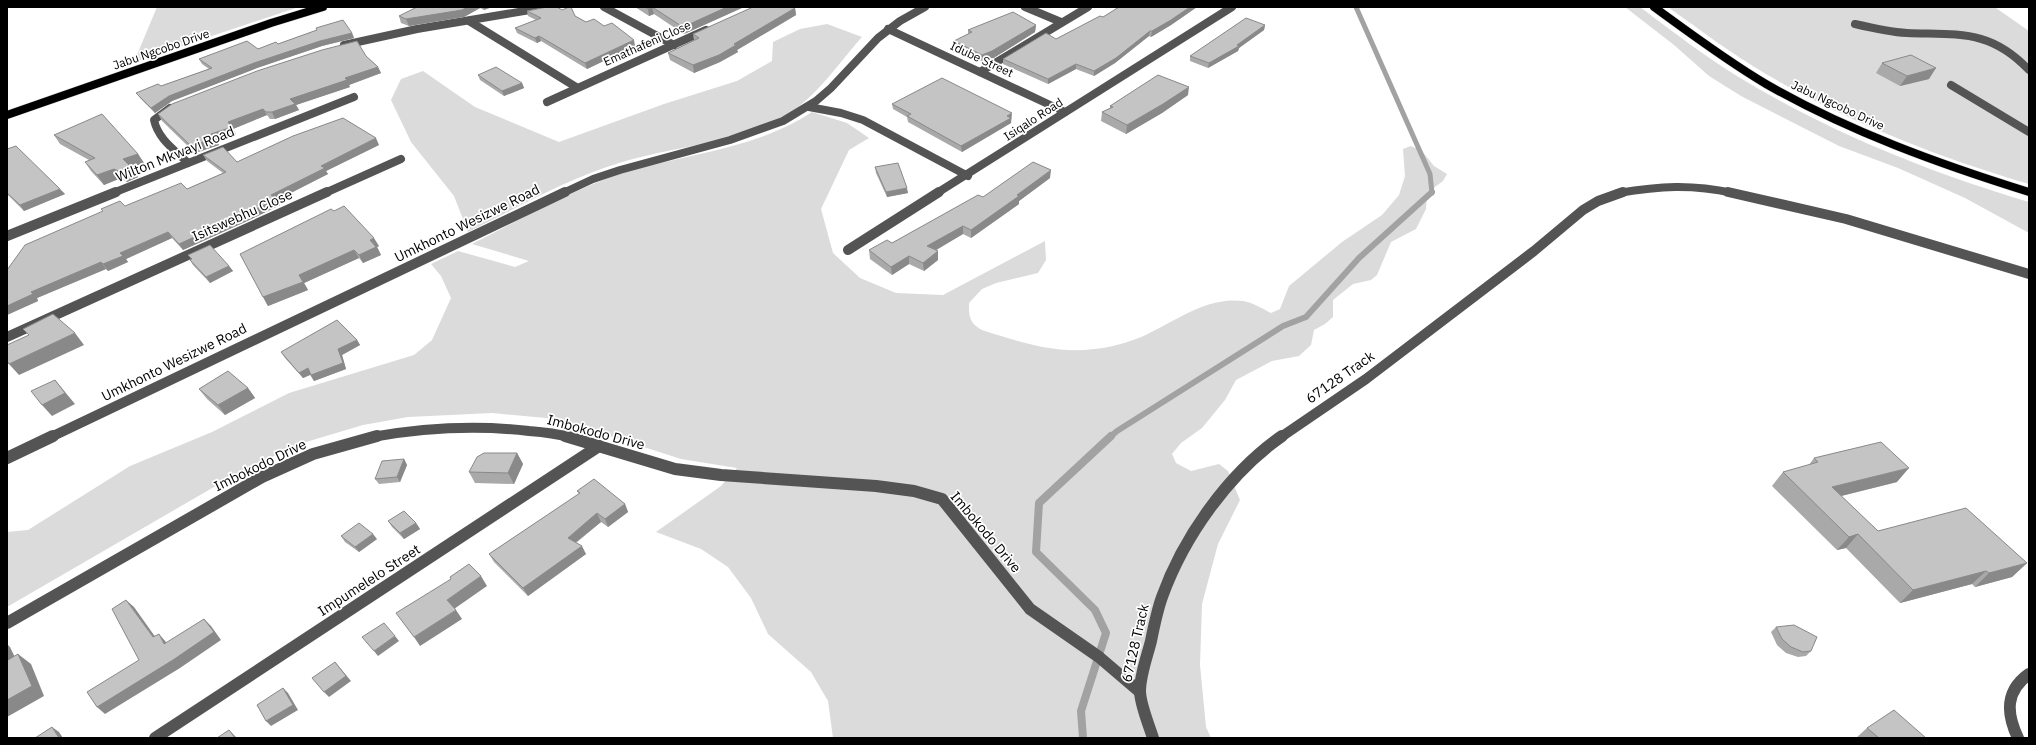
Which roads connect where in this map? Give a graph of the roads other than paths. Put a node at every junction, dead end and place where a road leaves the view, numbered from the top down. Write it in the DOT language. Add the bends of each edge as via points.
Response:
graph roads {
  1 [pos="323,7"];
  2 [pos="548,7"];
  3 [pos="604,7"];
  4 [pos="925,7"];
  5 [pos="1025,7"];
  6 [pos="1088,7"];
  7 [pos="1232,7"];
  8 [pos="1654,7"];
  9 [pos="469,21"];
  10 [pos="1061,22"];
  11 [pos="1855,24"];
  12 [pos="715,26"];
  13 [pos="888,29"];
  14 [pos="674,45"];
  15 [pos="338,47"];
  16 [pos="2029,70"];
  17 [pos="980,72"];
  18 [pos="1951,85"];
  19 [pos="576,88"];
  20 [pos="354,97"];
  21 [pos="547,102"];
  22 [pos="174,106"];
  23 [pos="809,107"];
  24 [pos="1065,112"];
  25 [pos="7,115"];
  26 [pos="2029,132"];
  27 [pos="401,159"];
  28 [pos="188,163"];
  29 [pos="968,176"];
  30 [pos="2029,192"];
  31 [pos="7,235"];
  32 [pos="848,250"];
  33 [pos="2029,274"];
  34 [pos="7,337"];
  35 [pos="599,446"];
  36 [pos="7,458"];
  37 [pos="7,623"];
  38 [pos="2029,674"];
  39 [pos="1140,692"];
  40 [pos="155,738"];
  41 [pos="1153,738"];
  42 [pos="2018,738"];
  1 -- 25 [label="main road, Jabu Ngcobo Drive"];
  2 -- 9 [label="street"];
  3 -- 14 [label="street"];
  4 -- 13 [label="street, Umkhonto Wesizwe Road"];
  5 -- 10 [label="street"];
  6 -- 10 [label="street"];
  7 -- 24 [label="street, Isiqalo Road"];
  8 -- 30 [label="main road, Jabu Ngcobo Drive" via="1712,50 1750,74 1822,113 1926,157"];
  9 -- 15 [label="street" via="377,37"];
  9 -- 19 [label="street"];
  10 -- 17 [label="street"];
  11 -- 16 [label="street" via="1889,31 1978,37 2005,48"];
  12 -- 14 [label="street, Emathafeni Close"];
  13 -- 17 [label="street, Idube Street"];
  13 -- 23 [label="street, Umkhonto Wesizwe Road" via="863,53 841,80"];
  14 -- 19 [label="street, Emathafeni Close"];
  17 -- 24 [label="street, Idube Street"];
  18 -- 26 [label="street"];
  19 -- 21 [label="street, Emathafeni Close"];
  20 -- 28 [label="street, Wilton Mkwayi Road"];
  22 -- 28 [label="street" via="154,120 154,127"];
  23 -- 29 [label="street" via="863,120"];
  23 -- 36 [label="street, Umkhonto Wesizwe Road" via="749,136 649,160 587,181"];
  24 -- 29 [label="street, Isiqalo Road"];
  27 -- 34 [label="street, Isitswebhu Close"];
  28 -- 31 [label="street, Wilton Mkwayi Road"];
  29 -- 32 [label="street, Isiqalo Road"];
  33 -- 39 [label="street, 67128 Track" via="1846,219 1713,188 1652,187 1615,194 1598,201 1366,379 1268,446 1234,478 1200,522 1176,565 1162,597"];
  35 -- 37 [label="street, Imbokodo Drive" via="558,434 512,429 456,428 405,431 334,448 262,477"];
  35 -- 39 [label="street, Imbokodo Drive" via="683,470 876,486 914,491 942,499 1030,608 1099,656"];
  35 -- 40 [label="street, Impumelelo Street"];
  38 -- 42 [label="street" via="2022,678 2009,697 2012,727"];
  39 -- 41 [label="street, 67128 Track"];
}
